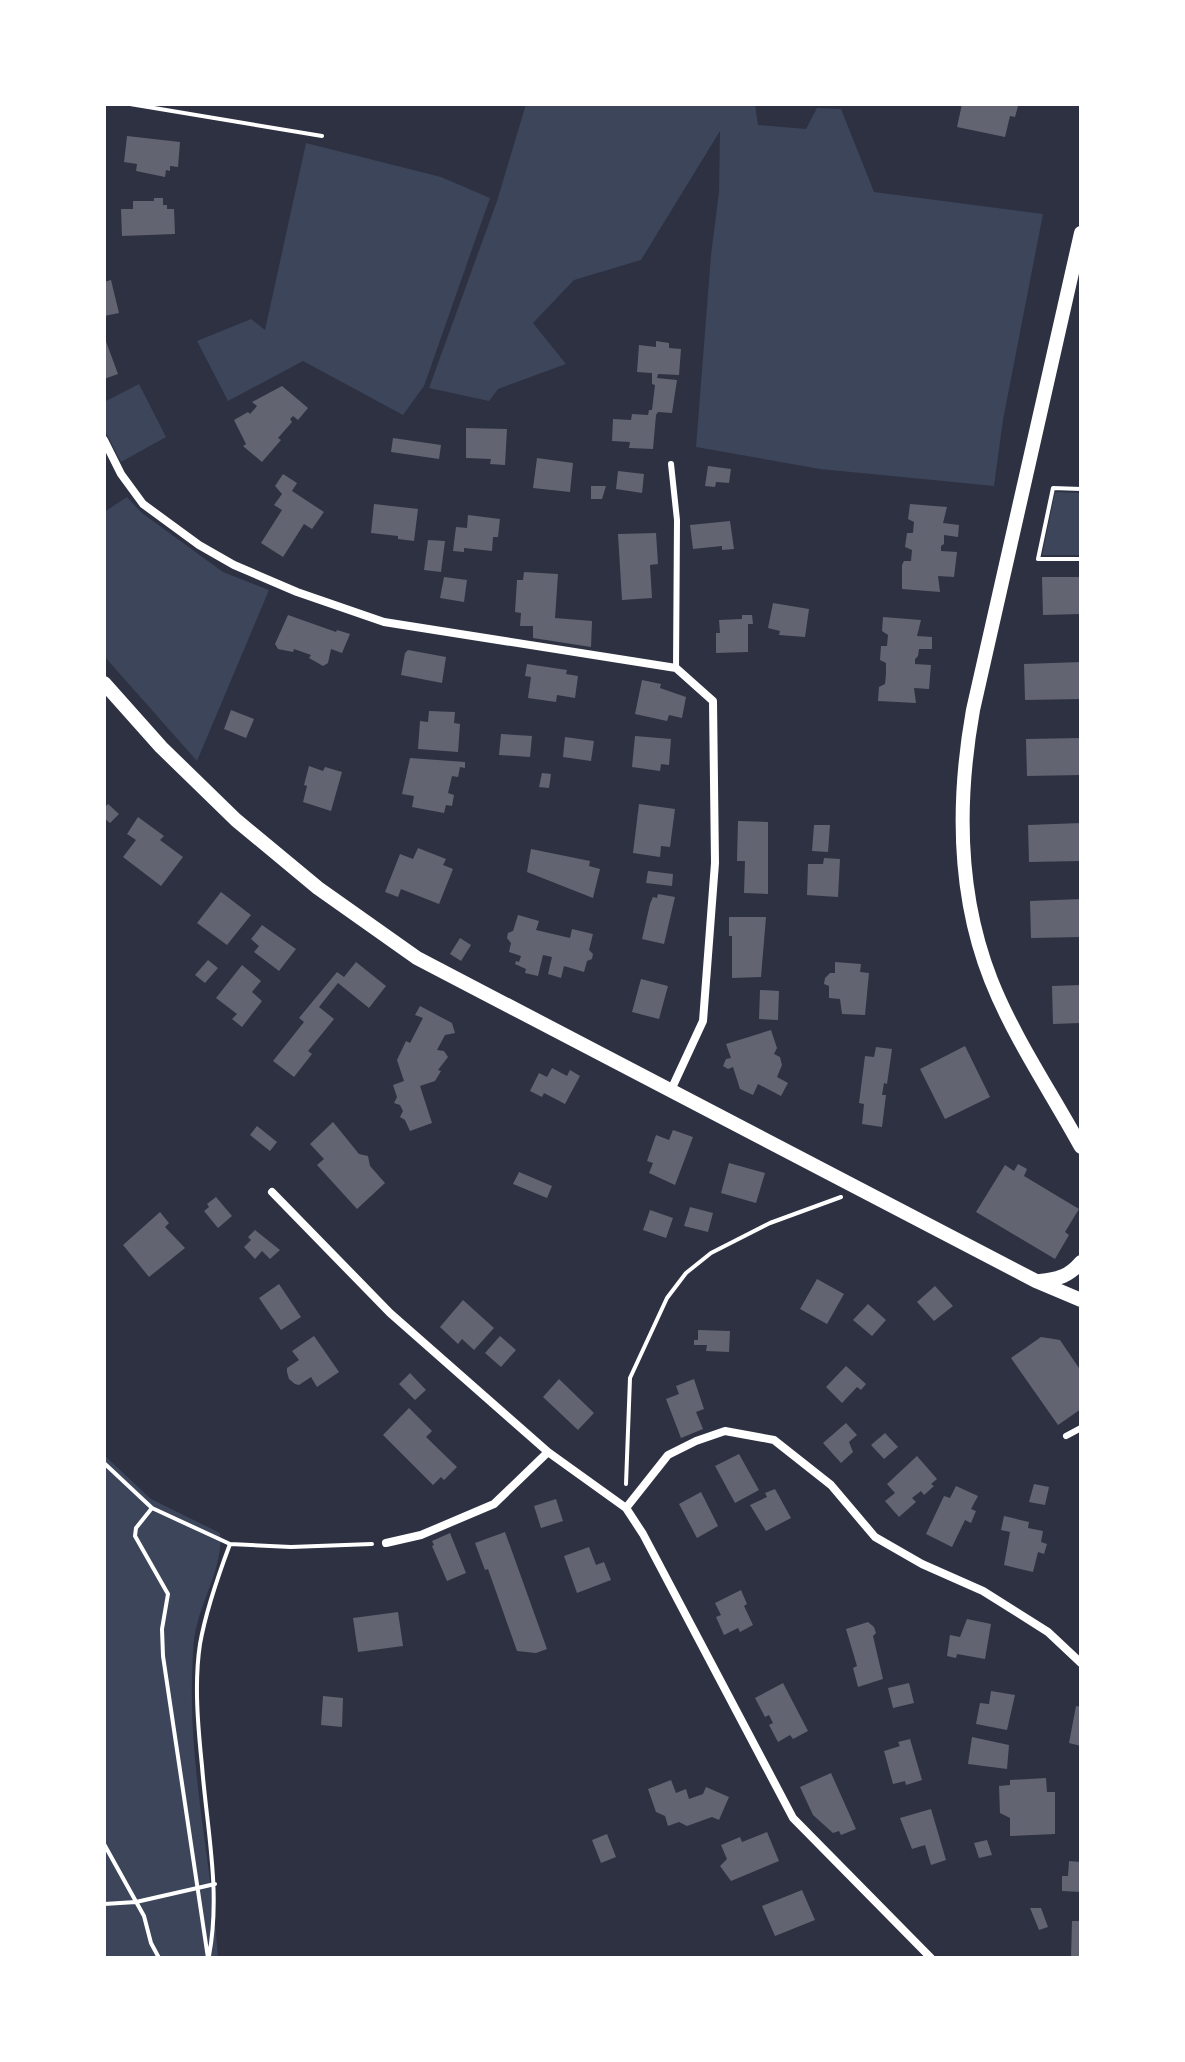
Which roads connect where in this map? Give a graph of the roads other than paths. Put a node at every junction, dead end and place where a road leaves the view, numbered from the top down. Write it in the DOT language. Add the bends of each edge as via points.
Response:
graph roads {
  1 [pos="1081,233"];
  2 [pos="104,440"];
  3 [pos="671,464"];
  4 [pos="676,668"];
  5 [pos="104,683"];
  6 [pos="671,1090"];
  7 [pos="1081,1147"];
  8 [pos="272,1192"];
  9 [pos="1081,1262"];
  10 [pos="1036,1281"];
  11 [pos="1081,1300"];
  12 [pos="1081,1428"];
  13 [pos="1066,1436"];
  14 [pos="548,1452"];
  15 [pos="626,1508"];
  16 [pos="386,1543"];
  17 [pos="1081,1663"];
  18 [pos="931,1958"];
  1 -- 7 [label="street" via="973,710 962,800 969,897 991,980"];
  2 -- 4 [label="street" via="143,504 234,565 297,592 384,622"];
  3 -- 4 [label="lane" via="677,520"];
  4 -- 6 [label="street" via="713,701 715,863 703,1021"];
  5 -- 6 [label="street" via="236,820 365,923 417,958"];
  6 -- 10 [label="street"];
  8 -- 14 [label="street" via="390,1313"];
  9 -- 10 [label="street" via="1071,1274"];
  10 -- 11 [label="street"];
  12 -- 13 [label="lane"];
  14 -- 15 [label="street"];
  14 -- 16 [label="street" via="494,1504 421,1535"];
  15 -- 17 [label="street" via="668,1455 696,1441 725,1431 774,1440 831,1485 875,1537 983,1591 1048,1632"];
  15 -- 18 [label="street" via="793,1818"];
}
